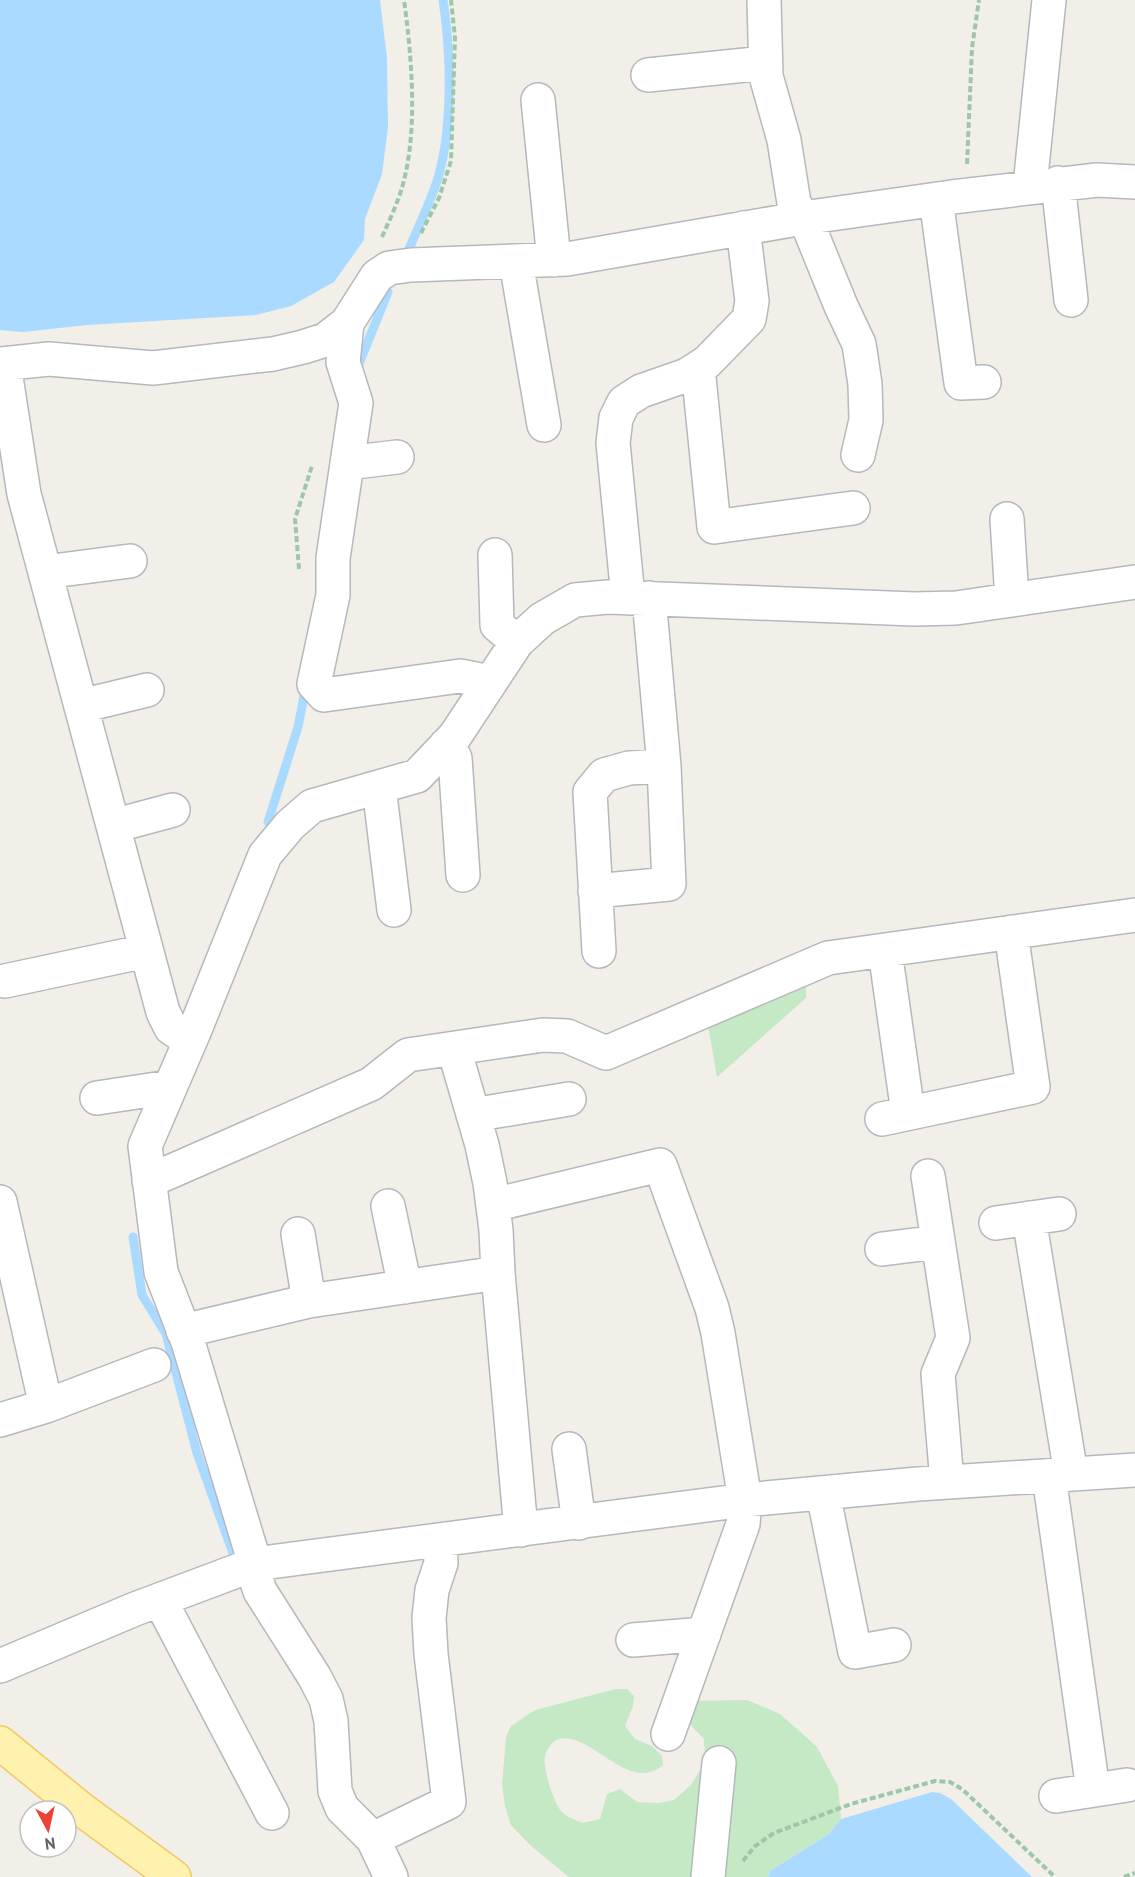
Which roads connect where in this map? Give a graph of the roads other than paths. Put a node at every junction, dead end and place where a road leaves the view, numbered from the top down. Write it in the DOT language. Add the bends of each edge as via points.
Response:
graph roads {
  1 [pos="764,0"];
  2 [pos="1050,0"];
  3 [pos="765,63"];
  4 [pos="648,75"];
  5 [pos="538,100"];
  6 [pos="1135,182"];
  7 [pos="1044,185"];
  8 [pos="951,197"];
  9 [pos="803,218"];
  10 [pos="743,228"];
  11 [pos="554,260"];
  12 [pos="516,262"];
  13 [pos="1071,300"];
  14 [pos="347,323"];
  15 [pos="2,364"];
  16 [pos="698,368"];
  17 [pos="984,382"];
  18 [pos="544,425"];
  19 [pos="858,455"];
  20 [pos="397,457"];
  21 [pos="347,462"];
  22 [pos="853,508"];
  23 [pos="1007,519"];
  24 [pos="495,555"];
  25 [pos="130,561"];
  26 [pos="45,572"];
  27 [pos="1135,582"];
  28 [pos="638,598"];
  29 [pos="1012,600"];
  30 [pos="517,642"];
  31 [pos="490,682"];
  32 [pos="147,690"];
  33 [pos="81,706"];
  34 [pos="446,745"];
  35 [pos="664,766"];
  36 [pos="379,787"];
  37 [pos="173,810"];
  38 [pos="113,826"];
  39 [pos="463,874"];
  40 [pos="595,891"];
  41 [pos="392,910"];
  42 [pos="1135,915"];
  43 [pos="1011,932"];
  44 [pos="146,951"];
  45 [pos="599,951"];
  46 [pos="885,951"];
  47 [pos="5,981"];
  48 [pos="190,1041"];
  49 [pos="454,1049"];
  50 [pos="170,1087"];
  51 [pos="97,1098"];
  52 [pos="569,1099"];
  53 [pos="473,1115"];
  54 [pos="928,1176"];
  55 [pos="149,1181"];
  56 [pos="0,1202"];
  57 [pos="493,1205"];
  58 [pos="388,1206"];
  59 [pos="996,1223"];
  60 [pos="298,1234"];
  61 [pos="938,1242"];
  62 [pos="882,1250"];
  63 [pos="7,1267"];
  64 [pos="498,1273"];
  65 [pos="405,1287"];
  66 [pos="309,1301"];
  67 [pos="183,1331"];
  68 [pos="154,1365"];
  69 [pos="46,1406"];
  70 [pos="0,1420"];
  71 [pos="569,1449"];
  72 [pos="1135,1470"];
  73 [pos="1060,1475"];
  74 [pos="947,1482"];
  75 [pos="823,1492"];
  76 [pos="745,1500"];
  77 [pos="579,1523"];
  78 [pos="521,1530"];
  79 [pos="440,1540"];
  80 [pos="255,1564"];
  81 [pos="160,1600"];
  82 [pos="704,1634"];
  83 [pos="633,1640"];
  84 [pos="894,1645"];
  85 [pos="0,1666"];
  86 [pos="668,1734"];
  87 [pos="0,1743"];
  88 [pos="719,1762"];
  89 [pos="1127,1785"];
  90 [pos="1093,1790"];
  91 [pos="1056,1796"];
  92 [pos="272,1813"];
  93 [pos="373,1839"];
  94 [pos="174,1877"];
  95 [pos="391,1877"];
  96 [pos="708,1877"];
  1 -- 3 [label="street"];
  2 -- 7 [label="street"];
  3 -- 4 [label="street"];
  3 -- 9 [label="street" via="794,203"];
  5 -- 11 [label="street"];
  6 -- 7 [label="street" via="1097,180"];
  7 -- 8 [label="street"];
  7 -- 13 [label="street"];
  8 -- 9 [label="street"];
  8 -- 17 [label="street" via="961,383"];
  9 -- 10 [label="street"];
  9 -- 19 [label="street" via="859,345 866,420"];
  10 -- 11 [label="street"];
  10 -- 16 [label="street" via="752,301 749,320"];
  11 -- 12 [label="street"];
  12 -- 14 [label="street" via="389,268 377,276"];
  12 -- 18 [label="street"];
  14 -- 15 [label="street" via="325,339 273,354 164,367 135,368 49,359"];
  14 -- 21 [label="street" via="343,362 357,403"];
  15 -- 26 [label="street" via="24,494"];
  16 -- 22 [label="street" via="714,527"];
  16 -- 28 [label="street" via="641,391 624,402 616,418 613,443"];
  20 -- 21 [label="street"];
  21 -- 31 [label="street" via="333,558 333,595 314,684 324,695 460,676"];
  23 -- 29 [label="street"];
  24 -- 30 [label="street" via="497,625"];
  25 -- 26 [label="street"];
  26 -- 33 [label="street"];
  27 -- 29 [label="street"];
  28 -- 29 [label="street" via="914,609"];
  28 -- 30 [label="street" via="575,600 542,619"];
  28 -- 35 [label="street"];
  30 -- 31 [label="street"];
  31 -- 34 [label="street"];
  32 -- 33 [label="street"];
  33 -- 38 [label="street"];
  34 -- 36 [label="street" via="417,776"];
  34 -- 39 [label="street" via="455,758"];
  35 -- 40 [label="street" via="629,768 604,775 590,792"];
  35 -- 40 [label="street" via="669,884"];
  36 -- 41 [label="street"];
  36 -- 48 [label="street" via="312,806 265,855"];
  37 -- 38 [label="street"];
  38 -- 44 [label="street"];
  40 -- 45 [label="street"];
  42 -- 43 [label="street"];
  43 -- 46 [label="street"];
  43 -- 46 [label="street" via="1033,1087 895,1116"];
  44 -- 47 [label="street"];
  44 -- 48 [label="street" via="163,1012 171,1028"];
  46 -- 49 [label="street" via="828,958 606,1053 567,1036 543,1035"];
  48 -- 50 [label="street"];
  49 -- 53 [label="street"];
  49 -- 55 [label="street" via="408,1055 370,1084"];
  50 -- 51 [label="street"];
  50 -- 55 [label="street" via="145,1146"];
  52 -- 53 [label="street"];
  53 -- 57 [label="street"];
  54 -- 61 [label="street"];
  55 -- 67 [label="street" via="161,1272"];
  56 -- 63 [label="street"];
  57 -- 64 [label="street"];
  57 -- 76 [label="street" via="660,1165 712,1308"];
  58 -- 65 [label="street"];
  59 -- 73 [label="street" via="1044,1216"];
  60 -- 66 [label="street"];
  61 -- 62 [label="street"];
  61 -- 74 [label="street" via="953,1338 938,1374"];
  63 -- 69 [label="street"];
  64 -- 65 [label="street"];
  64 -- 78 [label="street"];
  65 -- 66 [label="street"];
  66 -- 67 [label="street"];
  67 -- 80 [label="street"];
  68 -- 69 [label="street"];
  69 -- 70 [label="street"];
  71 -- 77 [label="street"];
  72 -- 73 [label="street"];
  73 -- 74 [label="street"];
  73 -- 90 [label="street"];
  74 -- 75 [label="street"];
  75 -- 76 [label="street"];
  75 -- 84 [label="street" via="855,1652"];
  76 -- 77 [label="street"];
  76 -- 82 [label="street" via="743,1524"];
  77 -- 78 [label="street"];
  78 -- 79 [label="street"];
  79 -- 80 [label="street"];
  79 -- 93 [label="street" via="441,1563 432,1590 429,1618 431,1654 460,1801"];
  80 -- 81 [label="street"];
  80 -- 93 [label="street" via="260,1591 326,1699 335,1791 342,1808"];
  81 -- 85 [label="street"];
  81 -- 92 [label="street"];
  82 -- 83 [label="street"];
  82 -- 86 [label="street"];
  87 -- 94 [label="main road"];
  88 -- 96 [label="street"];
  89 -- 90 [label="street"];
  90 -- 91 [label="street"];
  93 -- 95 [label="street"];
}
